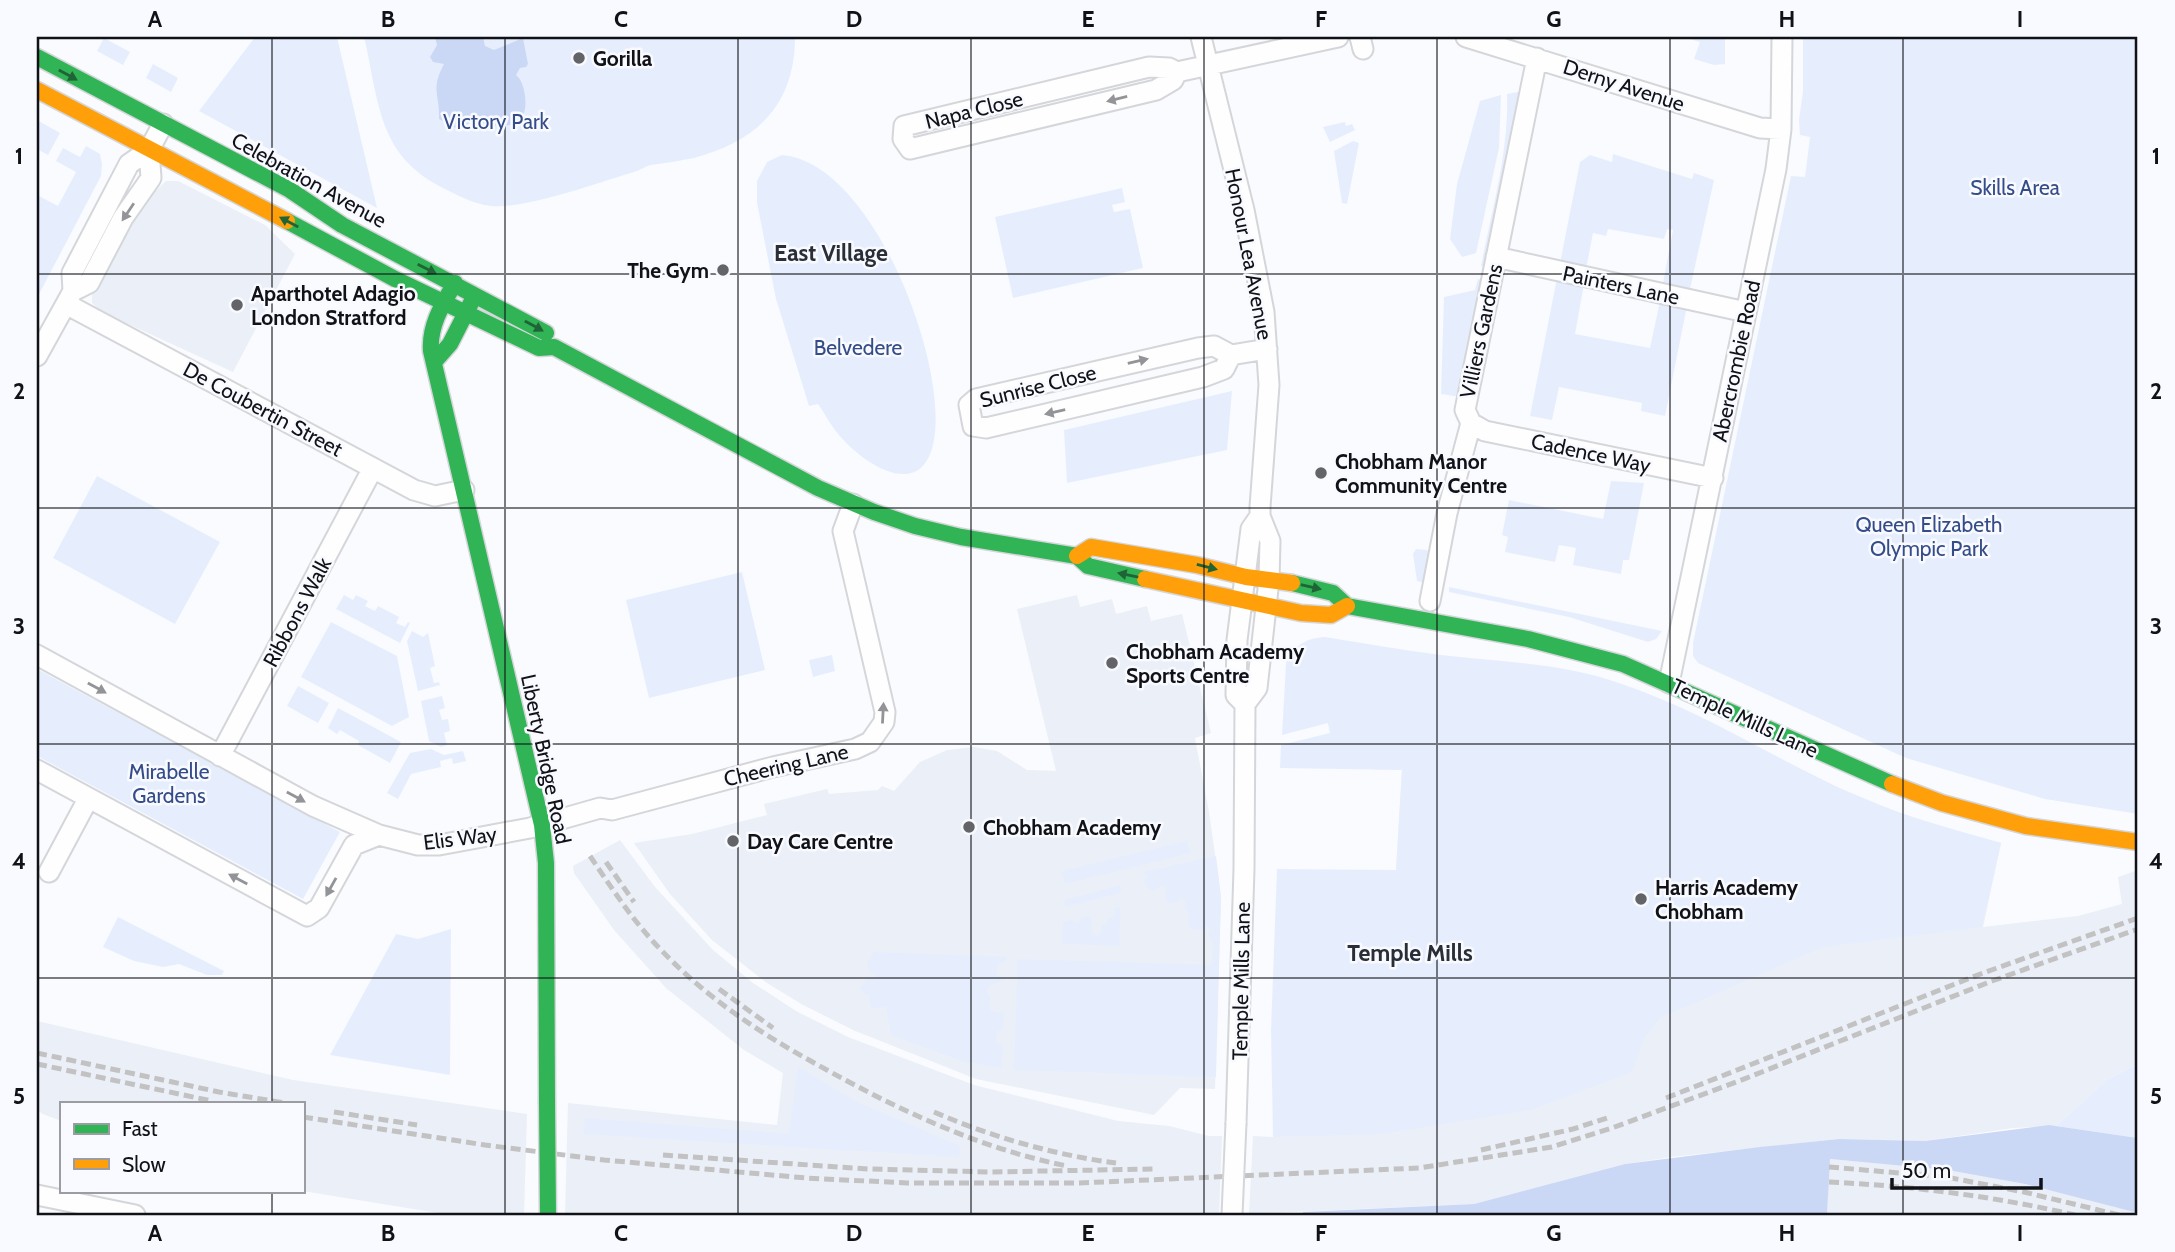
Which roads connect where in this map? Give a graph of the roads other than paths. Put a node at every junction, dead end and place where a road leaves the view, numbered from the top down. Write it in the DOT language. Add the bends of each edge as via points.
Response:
graph roads {
  1 [pos="1201,37"];
  2 [pos="1338,37"];
  3 [pos="1466,37"];
  4 [pos="1782,37"];
  5 [pos="1533,51"];
  6 [pos="37,57"];
  7 [pos="1208,67"];
  8 [pos="1177,72"];
  9 [pos="37,90"];
  10 [pos="163,124"];
  11 [pos="1781,129"];
  12 [pos="149,150"];
  13 [pos="1496,257"];
  14 [pos="454,283"];
  15 [pos="476,294"];
  16 [pos="69,298"];
  17 [pos="444,303"];
  18 [pos="1746,312"];
  19 [pos="466,313"];
  20 [pos="554,347"];
  21 [pos="1267,349"];
  22 [pos="1231,355"];
  23 [pos="37,356"];
  24 [pos="435,361"];
  25 [pos="1471,423"];
  26 [pos="373,468"];
  27 [pos="1713,478"];
  28 [pos="464,490"];
  29 [pos="853,504"];
  30 [pos="1260,516"];
  31 [pos="1077,556"];
  32 [pos="1246,577"];
  33 [pos="1269,580"];
  34 [pos="1243,601"];
  35 [pos="1430,601"];
  36 [pos="1266,606"];
  37 [pos="1347,606"];
  38 [pos="37,655"];
  39 [pos="1669,683"];
  40 [pos="1245,704"];
  41 [pos="220,756"];
  42 [pos="37,771"];
  43 [pos="88,799"];
  44 [pos="349,822"];
  45 [pos="541,825"];
  46 [pos="379,835"];
  47 [pos="2138,842"];
  48 [pos="354,845"];
  49 [pos="49,872"];
  50 [pos="37,1195"];
  51 [pos="135,1215"];
  52 [pos="548,1215"];
  53 [pos="1232,1215"];
  1 -- 7 [label="street, Honour Lea Avenue"];
  2 -- 7 [label="street"];
  3 -- 5 [label="street, Derny Avenue"];
  4 -- 11 [label="street, Abercrombie Road"];
  5 -- 11 [label="street, Derny Avenue" via="1760,128"];
  5 -- 13 [label="street, Villiers Gardens"];
  6 -- 10 [label="street, Celebration Avenue, one-way"];
  7 -- 8 [label="street, Napa Close"];
  7 -- 21 [label="street, Honour Lea Avenue" via="1244,210"];
  8 -- 8 [label="street, Napa Close, one-way" via="1156,90 910,149 904,139 904,126 1149,66"];
  9 -- 12 [label="street, Celebration Avenue"];
  10 -- 12 [label="street"];
  10 -- 14 [label="street, Celebration Avenue, one-way"];
  11 -- 18 [label="street, Abercrombie Road"];
  12 -- 16 [label="street" via="150,178 89,283"];
  17 -- 12 [label="street, Celebration Avenue, one-way"];
  13 -- 18 [label="street, Painters Lane"];
  13 -- 25 [label="street, Villiers Gardens" via="1465,410"];
  14 -- 15 [label="street, Celebration Avenue"];
  14 -- 17 [label="street, Liberty Bridge Road"];
  15 -- 19 [label="street"];
  15 -- 20 [label="street, Celebration Avenue, one-way" via="547,333"];
  16 -- 23 [label="street"];
  16 -- 26 [label="street, De Coubertin Street"];
  17 -- 19 [label="street, Celebration Avenue"];
  17 -- 24 [label="street, Liberty Bridge Road" via="429,350"];
  18 -- 27 [label="street, Abercrombie Road"];
  19 -- 20 [label="street, Celebration Avenue" via="539,348"];
  19 -- 24 [label="street" via="450,345"];
  20 -- 29 [label="street, Celebration Avenue"];
  21 -- 22 [label="street, Sunrise Close"];
  21 -- 30 [label="street, Honour Lea Avenue" via="1269,385"];
  22 -- 22 [label="street, Sunrise Close, one-way" via="1224,369 1203,377 986,428 973,426 970,418 969,405 976,399 1198,348 1214,346"];
  24 -- 28 [label="street, Liberty Bridge Road"];
  25 -- 27 [label="street, Cadence Way" via="1485,431"];
  25 -- 35 [label="street, Villiers Gardens"];
  26 -- 28 [label="street, De Coubertin Street" via="428,495"];
  26 -- 41 [label="street, Ribbons Walk"];
  27 -- 39 [label="street, Abercrombie Road"];
  28 -- 45 [label="street, Liberty Bridge Road"];
  29 -- 31 [label="street, Celebration Avenue" via="941,531"];
  45 -- 29 [label="street, Cheering Lane, one-way" via="870,742 880,730 885,712 843,531"];
  30 -- 32 [label="street, Honour Lea Avenue" via="1251,529"];
  30 -- 33 [label="street, Honour Lea Avenue" via="1270,541"];
  31 -- 32 [label="street, Celebration Avenue, one-way" via="1091,547"];
  34 -- 31 [label="street, Celebration Avenue, one-way" via="1088,566"];
  32 -- 33 [label="street, Temple Mills Lane"];
  32 -- 34 [label="street, Temple Mills Lane"];
  33 -- 36 [label="street, Temple Mills Lane"];
  33 -- 37 [label="street, Temple Mills Lane, one-way" via="1334,593"];
  34 -- 36 [label="street, Temple Mills Lane"];
  34 -- 40 [label="street, Temple Mills Lane" via="1236,695"];
  36 -- 37 [label="street, Temple Mills Lane" via="1326,616"];
  36 -- 40 [label="street, Temple Mills Lane" via="1257,688"];
  37 -- 39 [label="street, Temple Mills Lane" via="1528,639 1623,664"];
  38 -- 41 [label="street, one-way"];
  39 -- 47 [label="street, Temple Mills Lane" via="1860,771 1942,803 2026,826"];
  40 -- 53 [label="street, Temple Mills Lane, bridge"];
  41 -- 44 [label="street, one-way"];
  42 -- 43 [label="street"];
  48 -- 43 [label="street, one-way" via="319,908 307,916"];
  43 -- 49 [label="street"];
  44 -- 46 [label="street"];
  44 -- 48 [label="street"];
  45 -- 46 [label="street, Elis Way" via="439,845"];
  45 -- 52 [label="street, Liberty Bridge Road, bridge" via="546,863"];
  46 -- 48 [label="street"];
  50 -- 51 [label="street"];
}
